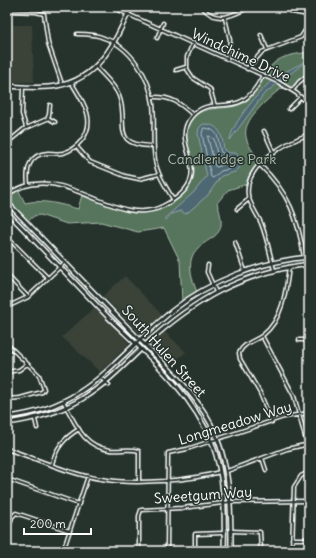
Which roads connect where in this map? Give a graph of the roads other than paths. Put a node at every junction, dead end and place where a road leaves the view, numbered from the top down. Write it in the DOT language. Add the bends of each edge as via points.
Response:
graph roads {
  1 [pos="112,7"];
  2 [pos="131,7"];
  3 [pos="202,7"];
  4 [pos="250,7"];
  5 [pos="280,7"];
  6 [pos="308,7"];
  7 [pos="7,11"];
  8 [pos="128,14"];
  9 [pos="308,15"];
  10 [pos="225,18"];
  11 [pos="163,23"];
  12 [pos="161,29"];
  13 [pos="77,34"];
  14 [pos="261,35"];
  15 [pos="157,38"];
  16 [pos="115,43"];
  17 [pos="193,43"];
  18 [pos="268,49"];
  19 [pos="227,59"];
  20 [pos="96,67"];
  21 [pos="186,67"];
  22 [pos="247,69"];
  23 [pos="176,70"];
  24 [pos="309,74"];
  25 [pos="264,75"];
  26 [pos="71,82"];
  27 [pos="62,85"];
  28 [pos="7,86"];
  29 [pos="23,87"];
  30 [pos="292,90"];
  31 [pos="152,97"];
  32 [pos="301,97"];
  33 [pos="309,104"];
  34 [pos="50,105"];
  35 [pos="215,106"];
  36 [pos="289,109"];
  37 [pos="193,115"];
  38 [pos="48,118"];
  39 [pos="55,122"];
  40 [pos="27,127"];
  41 [pos="264,131"];
  42 [pos="309,134"];
  43 [pos="7,143"];
  44 [pos="76,146"];
  45 [pos="153,146"];
  46 [pos="274,153"];
  47 [pos="260,165"];
  48 [pos="159,174"];
  49 [pos="28,185"];
  50 [pos="7,195"];
  51 [pos="173,199"];
  52 [pos="250,199"];
  53 [pos="7,202"];
  54 [pos="237,209"];
  55 [pos="7,212"];
  56 [pos="26,222"];
  57 [pos="21,227"];
  58 [pos="235,242"];
  59 [pos="7,244"];
  60 [pos="304,257"];
  61 [pos="309,257"];
  62 [pos="65,262"];
  63 [pos="272,263"];
  64 [pos="309,264"];
  65 [pos="208,265"];
  66 [pos="60,266"];
  67 [pos="289,267"];
  68 [pos="274,270"];
  69 [pos="246,272"];
  70 [pos="7,275"];
  71 [pos="48,278"];
  72 [pos="88,285"];
  73 [pos="213,286"];
  74 [pos="83,289"];
  75 [pos="216,292"];
  76 [pos="28,297"];
  77 [pos="7,307"];
  78 [pos="172,310"];
  79 [pos="114,312"];
  80 [pos="177,317"];
  81 [pos="109,318"];
  82 [pos="309,322"];
  83 [pos="262,336"];
  84 [pos="141,340"];
  85 [pos="300,340"];
  86 [pos="308,340"];
  87 [pos="7,344"];
  88 [pos="137,344"];
  89 [pos="146,345"];
  90 [pos="141,349"];
  91 [pos="309,358"];
  92 [pos="27,364"];
  93 [pos="7,372"];
  94 [pos="101,378"];
  95 [pos="107,384"];
  96 [pos="183,385"];
  97 [pos="178,389"];
  98 [pos="7,399"];
  99 [pos="63,401"];
  100 [pos="66,408"];
  101 [pos="300,414"];
  102 [pos="309,414"];
  103 [pos="7,417"];
  104 [pos="35,419"];
  105 [pos="272,422"];
  106 [pos="7,423"];
  107 [pos="37,428"];
  108 [pos="79,429"];
  109 [pos="217,440"];
  110 [pos="211,442"];
  111 [pos="308,444"];
  112 [pos="7,449"];
  113 [pos="262,458"];
  114 [pos="52,464"];
  115 [pos="266,470"];
  116 [pos="227,471"];
  117 [pos="220,472"];
  118 [pos="309,472"];
  119 [pos="88,476"];
  120 [pos="7,479"];
  121 [pos="139,480"];
  122 [pos="168,480"];
  123 [pos="309,500"];
  124 [pos="292,501"];
  125 [pos="224,502"];
  126 [pos="231,502"];
  127 [pos="79,504"];
  128 [pos="167,509"];
  129 [pos="70,530"];
  130 [pos="231,531"];
  131 [pos="224,532"];
  132 [pos="7,534"];
  133 [pos="292,539"];
  134 [pos="309,539"];
  135 [pos="63,551"];
  136 [pos="139,551"];
  137 [pos="167,551"];
  138 [pos="195,551"];
  139 [pos="224,551"];
  140 [pos="231,551"];
  141 [pos="261,551"];
  142 [pos="292,551"];
  1 -- 8 [label="street, Windchime Drive"];
  2 -- 8 [label="main road"];
  3 -- 10 [label="street" via="212,16"];
  4 -- 10 [label="street"];
  5 -- 9 [label="street"];
  6 -- 9 [label="street"];
  7 -- 27 [label="street" via="44,14 48,43"];
  8 -- 12 [label="street, Windchime Drive"];
  8 -- 16 [label="main road"];
  9 -- 18 [label="street" via="306,29 301,37"];
  10 -- 19 [label="street" via="230,40"];
  11 -- 12 [label="street"];
  12 -- 15 [label="street"];
  12 -- 17 [label="street, Windchime Drive"];
  13 -- 16 [label="street" via="97,35"];
  14 -- 18 [label="street"];
  16 -- 20 [label="main road"];
  16 -- 31 [label="street" via="140,68"];
  17 -- 19 [label="street, Windchime Drive"];
  17 -- 21 [label="street"];
  18 -- 22 [label="street" via="254,59"];
  19 -- 22 [label="street, Windchime Drive"];
  20 -- 26 [label="main road"];
  20 -- 45 [label="street" via="119,95 123,133 138,145"];
  21 -- 23 [label="street"];
  21 -- 35 [label="street" via="193,78 210,89"];
  22 -- 25 [label="street, Windchime Drive"];
  24 -- 30 [label="street"];
  25 -- 30 [label="street, Windchime Drive"];
  25 -- 35 [label="street" via="254,92 246,99 231,105"];
  26 -- 27 [label="main road"];
  26 -- 44 [label="street" via="83,100 89,120 85,136"];
  27 -- 29 [label="main road"];
  28 -- 29 [label="main road"];
  29 -- 40 [label="street" via="22,114"];
  30 -- 32 [label="street, Windchime Drive"];
  31 -- 37 [label="street" via="176,101"];
  31 -- 45 [label="street"];
  32 -- 33 [label="street, Windchime Drive"];
  32 -- 36 [label="street"];
  34 -- 38 [label="street"];
  35 -- 37 [label="street" via="204,108"];
  37 -- 51 [label="street" via="185,131 193,171 192,179"];
  38 -- 39 [label="street"];
  38 -- 40 [label="street"];
  40 -- 43 [label="street"];
  41 -- 46 [label="street"];
  42 -- 46 [label="street"];
  44 -- 48 [label="street" via="90,162 126,176 139,179"];
  44 -- 49 [label="street" via="65,152 42,154 34,158 28,168"];
  45 -- 48 [label="street"];
  46 -- 47 [label="street"];
  47 -- 52 [label="street" via="249,183"];
  47 -- 60 [label="street" via="274,178 290,203 298,224"];
  48 -- 51 [label="street"];
  49 -- 50 [label="street"];
  49 -- 51 [label="street" via="60,186 132,211 155,209"];
  52 -- 54 [label="street"];
  52 -- 63 [label="street" via="265,234"];
  53 -- 56 [label="main road, South Hulen Street"];
  55 -- 57 [label="main road, South Hulen Street"];
  56 -- 57 [label="main road"];
  56 -- 62 [label="main road, South Hulen Street"];
  57 -- 66 [label="main road, South Hulen Street"];
  58 -- 69 [label="street"];
  59 -- 71 [label="street" via="12,242"];
  60 -- 61 [label="main road"];
  60 -- 63 [label="main road"];
  62 -- 66 [label="street"];
  62 -- 72 [label="main road, South Hulen Street"];
  63 -- 68 [label="street"];
  63 -- 69 [label="main road"];
  64 -- 67 [label="main road"];
  65 -- 73 [label="street" via="207,272"];
  66 -- 71 [label="street"];
  66 -- 74 [label="main road, South Hulen Street"];
  67 -- 68 [label="main road"];
  67 -- 83 [label="street" via="278,316"];
  68 -- 75 [label="main road"];
  69 -- 73 [label="main road"];
  70 -- 76 [label="street"];
  71 -- 76 [label="street"];
  72 -- 74 [label="main road"];
  72 -- 79 [label="main road, South Hulen Street"];
  73 -- 75 [label="street"];
  73 -- 78 [label="main road"];
  74 -- 81 [label="main road, South Hulen Street"];
  75 -- 80 [label="main road"];
  76 -- 77 [label="street"];
  78 -- 80 [label="main road"];
  78 -- 84 [label="main road"];
  79 -- 81 [label="main road"];
  79 -- 84 [label="main road, South Hulen Street"];
  80 -- 89 [label="main road"];
  81 -- 88 [label="main road, South Hulen Street"];
  82 -- 86 [label="street"];
  83 -- 101 [label="street" via="290,388"];
  83 -- 105 [label="street" via="244,346 239,356 260,393"];
  84 -- 88 [label="main road"];
  84 -- 89 [label="main road, South Hulen Street"];
  85 -- 86 [label="street"];
  86 -- 91 [label="street"];
  87 -- 92 [label="street"];
  88 -- 90 [label="main road, South Hulen Street"];
  88 -- 94 [label="main road"];
  89 -- 90 [label="main road"];
  89 -- 96 [label="main road, South Hulen Street"];
  90 -- 95 [label="main road"];
  90 -- 97 [label="main road, South Hulen Street"];
  92 -- 93 [label="street" via="19,370"];
  92 -- 98 [label="street" via="39,375 44,390 20,398"];
  94 -- 95 [label="street"];
  94 -- 99 [label="main road"];
  95 -- 100 [label="main road" via="83,401"];
  96 -- 97 [label="main road"];
  96 -- 109 [label="main road, South Hulen Street" via="203,412"];
  97 -- 110 [label="main road, South Hulen Street"];
  99 -- 100 [label="street"];
  99 -- 103 [label="main road" via="39,411"];
  100 -- 104 [label="main road"];
  100 -- 108 [label="street"];
  101 -- 102 [label="street, Longmeadow Way"];
  101 -- 105 [label="street, Longmeadow Way"];
  101 -- 111 [label="street"];
  104 -- 106 [label="main road"];
  104 -- 107 [label="street"];
  105 -- 109 [label="street, Longmeadow Way"];
  108 -- 114 [label="street" via="61,442"];
  108 -- 121 [label="street" via="95,447 138,451"];
  109 -- 110 [label="street, Longmeadow Way"];
  109 -- 116 [label="main road, South Hulen Street"];
  110 -- 117 [label="main road, South Hulen Street"];
  110 -- 122 [label="street, Longmeadow Way" via="168,453"];
  111 -- 113 [label="street"];
  112 -- 114 [label="street"];
  113 -- 115 [label="street"];
  113 -- 116 [label="street"];
  114 -- 119 [label="street"];
  116 -- 126 [label="main road, South Hulen Street"];
  117 -- 122 [label="street"];
  117 -- 125 [label="main road, South Hulen Street"];
  118 -- 124 [label="street" via="300,476 295,483"];
  119 -- 121 [label="street" via="111,480"];
  119 -- 127 [label="street"];
  120 -- 127 [label="street"];
  121 -- 122 [label="street"];
  122 -- 128 [label="street, Longmeadow Way"];
  123 -- 124 [label="street, Sweetgum Way"];
  124 -- 126 [label="street, Sweetgum Way"];
  124 -- 133 [label="street"];
  125 -- 126 [label="street, Sweetgum Way"];
  125 -- 128 [label="street, Sweetgum Way"];
  125 -- 131 [label="main road, South Hulen Street"];
  126 -- 130 [label="main road, South Hulen Street"];
  127 -- 129 [label="street"];
  128 -- 136 [label="street, Sweetgum Way" via="139,511"];
  128 -- 137 [label="street, Longmeadow Way"];
  129 -- 132 [label="street" via="16,513 12,517"];
  129 -- 135 [label="street"];
  130 -- 140 [label="main road, South Hulen Street"];
  130 -- 141 [label="street" via="258,531 261,534"];
  131 -- 138 [label="street" via="197,533"];
  131 -- 139 [label="main road, South Hulen Street"];
  133 -- 134 [label="street"];
  133 -- 142 [label="street"];
}
